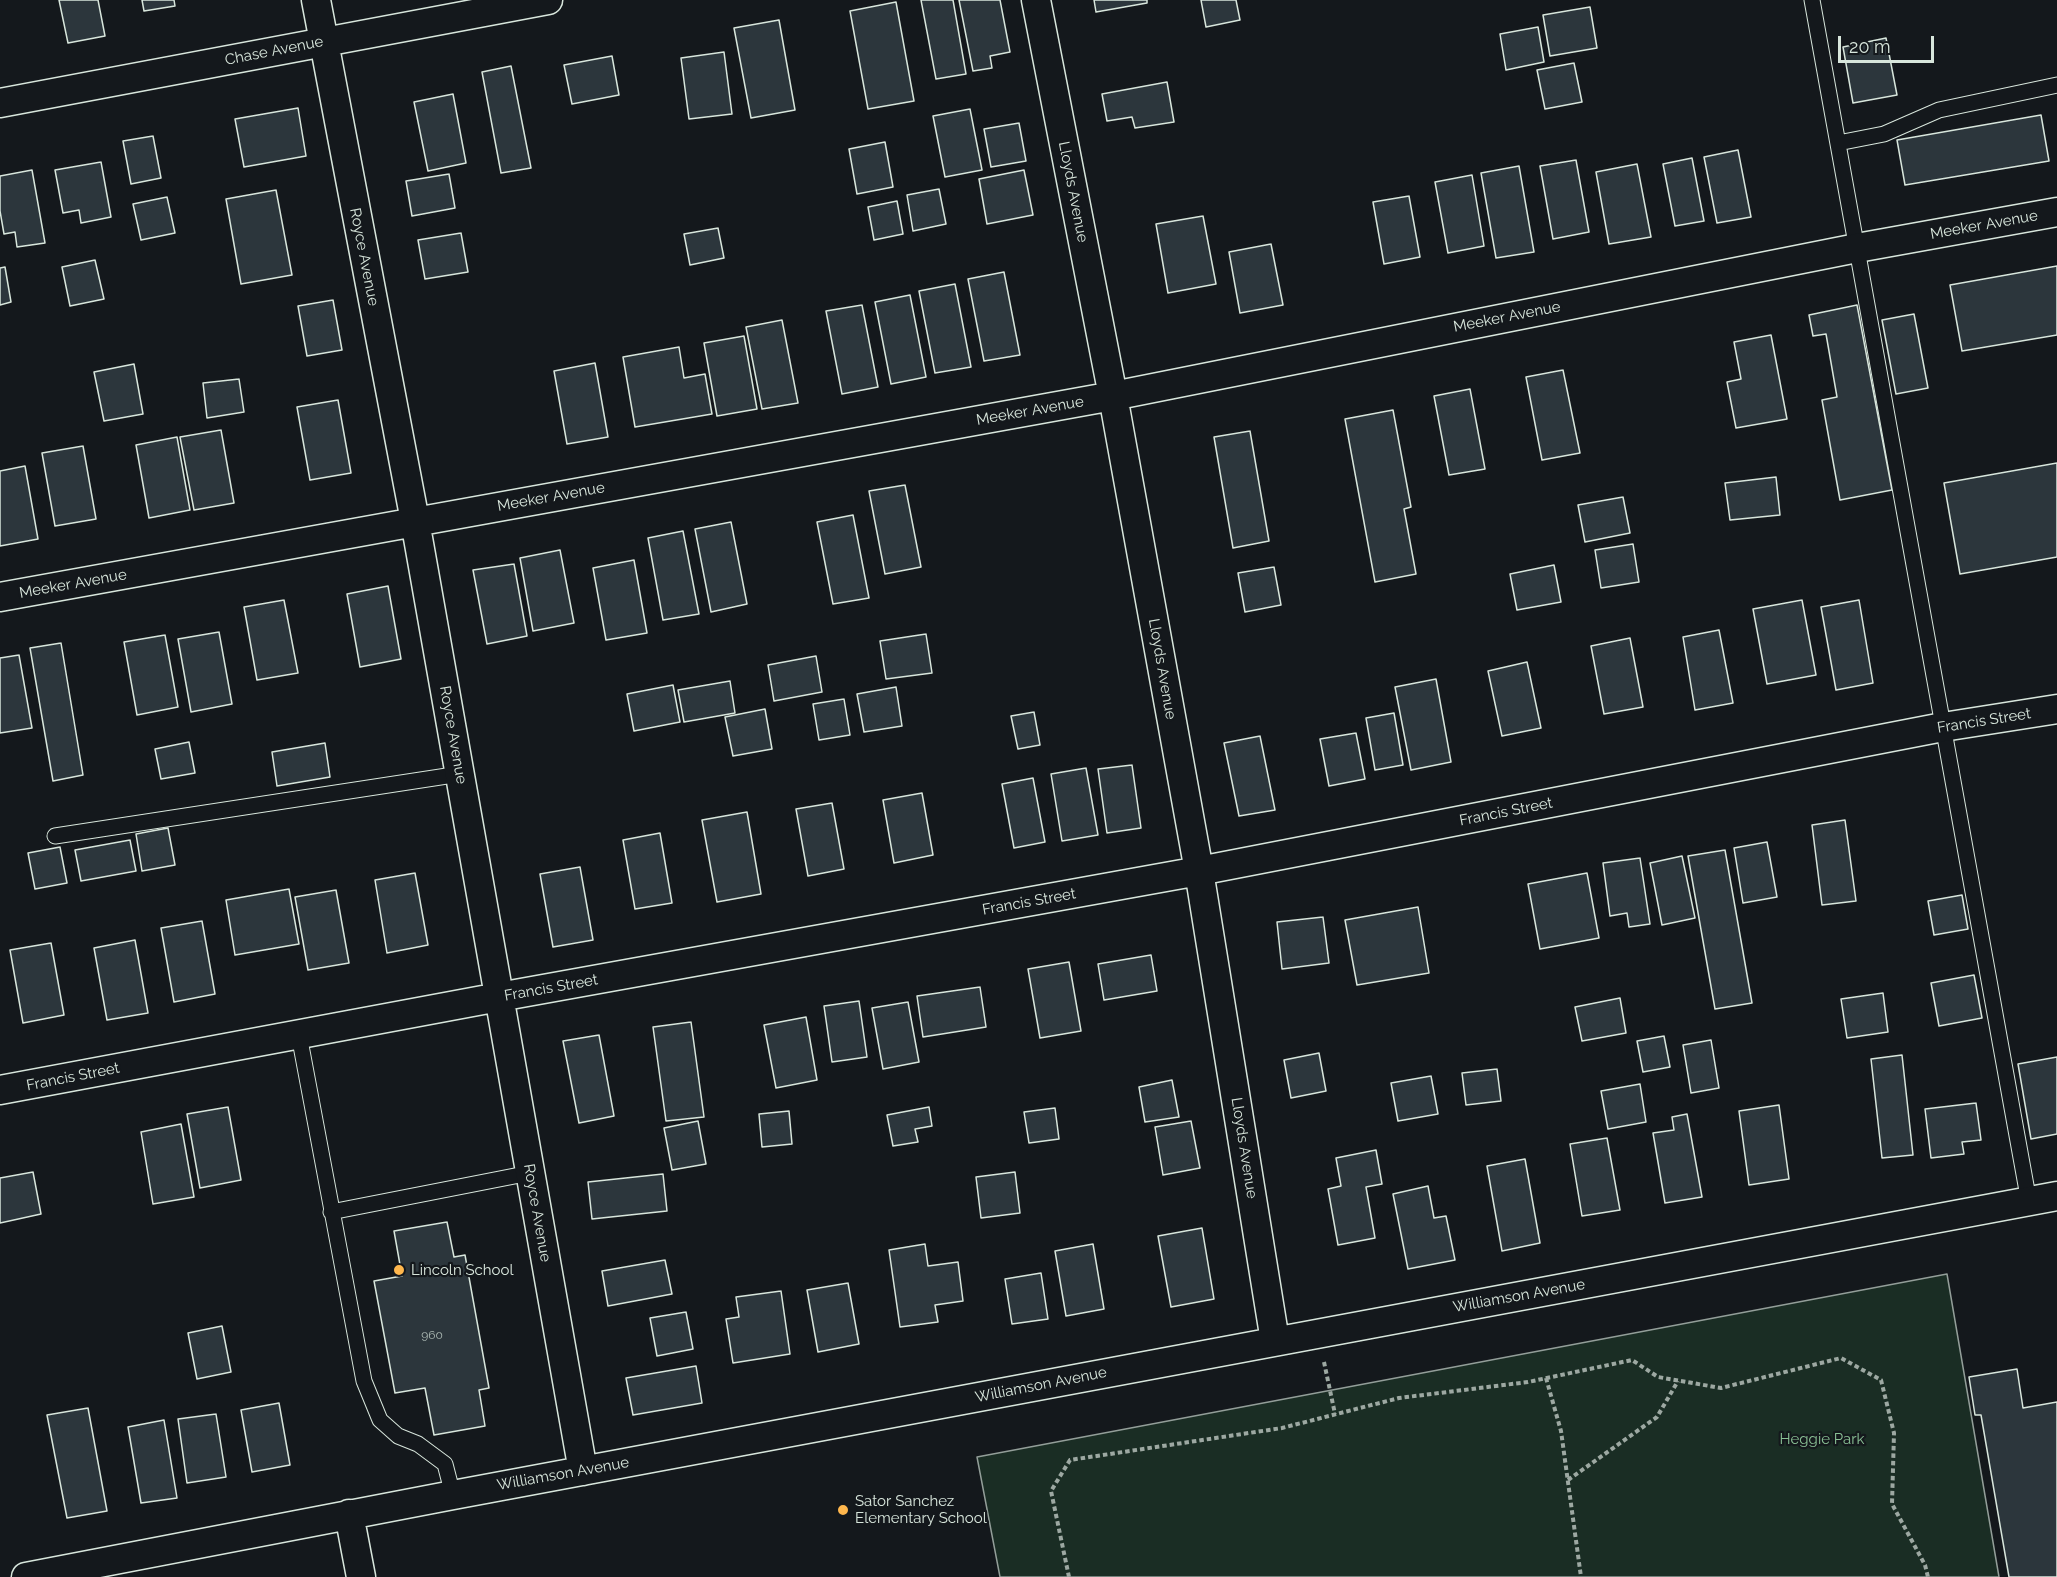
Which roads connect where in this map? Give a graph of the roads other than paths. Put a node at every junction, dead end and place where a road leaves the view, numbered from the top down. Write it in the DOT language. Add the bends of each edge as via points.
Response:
graph roads {
  1 [pos="316,0"];
  2 [pos="548,0"];
  3 [pos="1036,0"];
  4 [pos="1812,0"];
  5 [pos="323,42"];
  6 [pos="2057,85"];
  7 [pos="0,103"];
  8 [pos="1838,143"];
  9 [pos="2057,212"];
  10 [pos="1857,248"];
  11 [pos="1113,396"];
  12 [pos="415,521"];
  13 [pos="0,597"];
  14 [pos="2057,709"];
  15 [pos="1943,727"];
  16 [pos="460,774"];
  17 [pos="55,837"];
  18 [pos="1199,871"];
  19 [pos="499,997"];
  20 [pos="299,1035"];
  21 [pos="0,1090"];
  22 [pos="530,1173"];
  23 [pos="2057,1196"];
  24 [pos="2029,1202"];
  25 [pos="330,1212"];
  26 [pos="1275,1341"];
  27 [pos="583,1471"];
  28 [pos="453,1495"];
  29 [pos="350,1514"];
  30 [pos="114,1568"];
  31 [pos="26,1577"];
  32 [pos="361,1577"];
  1 -- 5 [label="street, Royce Avenue"];
  2 -- 5 [label="street, Chase Avenue"];
  3 -- 11 [label="street, Lloyds Avenue"];
  4 -- 8 [label="lane"];
  5 -- 7 [label="street, Chase Avenue"];
  5 -- 12 [label="street, Royce Avenue"];
  6 -- 8 [label="lane" via="1939,110 1884,134"];
  8 -- 10 [label="lane"];
  9 -- 10 [label="street, Meeker Avenue"];
  10 -- 11 [label="street, Meeker Avenue"];
  10 -- 15 [label="lane"];
  11 -- 12 [label="street, Meeker Avenue"];
  11 -- 18 [label="street, Lloyds Avenue"];
  12 -- 13 [label="street, Meeker Avenue"];
  12 -- 16 [label="street, Royce Avenue"];
  14 -- 15 [label="street, Francis Street"];
  15 -- 18 [label="street, Francis Street"];
  15 -- 24 [label="lane"];
  16 -- 17 [label="lane"];
  16 -- 19 [label="street, Royce Avenue"];
  18 -- 19 [label="street, Francis Street"];
  18 -- 26 [label="street, Lloyds Avenue"];
  19 -- 20 [label="street, Francis Street"];
  19 -- 22 [label="street, Royce Avenue"];
  20 -- 21 [label="street, Francis Street"];
  20 -- 25 [label="lane"];
  22 -- 25 [label="lane"];
  22 -- 27 [label="street, Royce Avenue"];
  23 -- 24 [label="street, Williamson Avenue"];
  24 -- 26 [label="street, Williamson Avenue"];
  25 -- 28 [label="lane" via="364,1381 381,1420 398,1436 418,1444 445,1464"];
  26 -- 27 [label="street, Williamson Avenue"];
  27 -- 28 [label="street, Williamson Avenue"];
  28 -- 29 [label="street, Williamson Avenue"];
  29 -- 30 [label="street, Williamson Avenue"];
  29 -- 32 [label="street"];
  30 -- 31 [label="street, Williamson Avenue"];
}
